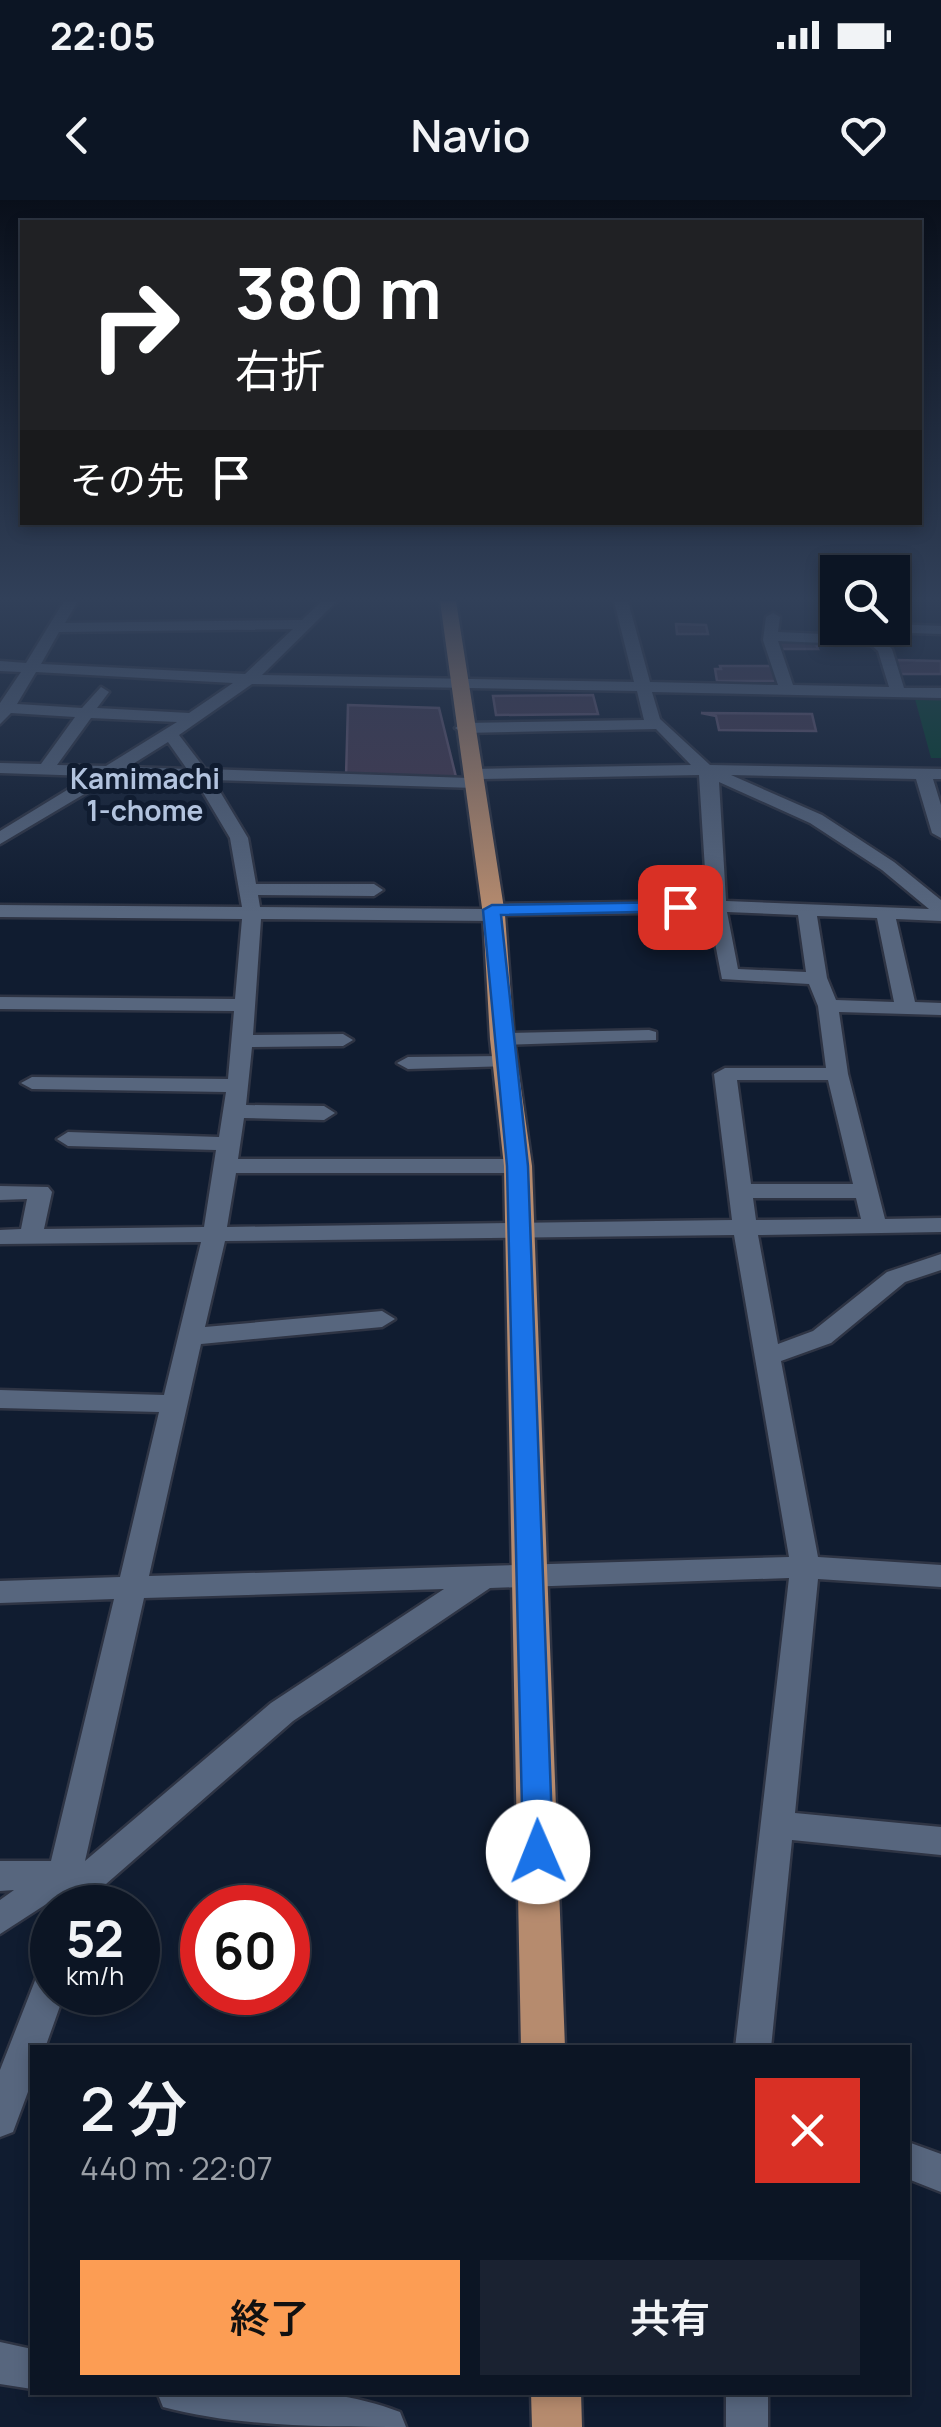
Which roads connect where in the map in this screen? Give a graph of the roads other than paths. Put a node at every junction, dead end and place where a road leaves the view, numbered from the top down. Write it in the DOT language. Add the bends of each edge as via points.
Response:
graph roads {
  1 [pos="91,705"];
  2 [pos="210,705"];
  3 [pos="460,705"];
  4 [pos="647,705"];
  5 [pos="2,711"];
  6 [pos="86,712"];
  7 [pos="190,718"];
  8 [pos="653,724"];
  9 [pos="463,728"];
  10 [pos="170,734"];
  11 [pos="0,768"];
  12 [pos="46,769"];
  13 [pos="705,770"];
  14 [pos="104,771"];
  15 [pos="199,774"];
  16 [pos="932,774"];
  17 [pos="475,778"];
  18 [pos="0,825"];
  19 [pos="20,826"];
  20 [pos="941,833"];
  21 [pos="0,838"];
  22 [pos="247,889"];
  23 [pos="374,890"];
  24 [pos="717,906"];
  25 [pos="807,909"];
  26 [pos="0,910"];
  27 [pos="252,912"];
  28 [pos="885,912"];
  29 [pos="941,912"];
  30 [pos="493,913"];
  31 [pos="816,978"];
  32 [pos="0,1002"];
  33 [pos="242,1005"];
  34 [pos="828,1006"];
  35 [pos="906,1008"];
  36 [pos="941,1009"];
  37 [pos="650,1036"];
  38 [pos="343,1040"];
  39 [pos="240,1041"];
  40 [pos="503,1050"];
  41 [pos="408,1062"];
  42 [pos="837,1074"];
  43 [pos="32,1084"];
  44 [pos="238,1086"];
  45 [pos="235,1112"];
  46 [pos="324,1113"];
  47 [pos="68,1139"];
  48 [pos="229,1155"];
  49 [pos="518,1166"];
  50 [pos="866,1190"];
  51 [pos="740,1192"];
  52 [pos="0,1193"];
  53 [pos="941,1226"];
  54 [pos="876,1227"];
  55 [pos="517,1228"];
  56 [pos="745,1228"];
  57 [pos="214,1236"];
  58 [pos="0,1237"];
  59 [pos="31,1237"];
  60 [pos="941,1262"];
  61 [pos="382,1318"];
  62 [pos="192,1336"];
  63 [pos="767,1357"];
  64 [pos="0,1398"];
  65 [pos="176,1404"];
  66 [pos="805,1567"];
  67 [pos="941,1576"];
  68 [pos="531,1577"];
  69 [pos="483,1578"];
  70 [pos="135,1586"];
  71 [pos="0,1592"];
  72 [pos="776,1825"];
  73 [pos="941,1841"];
  74 [pos="79,1874"];
  75 [pos="0,1876"];
  76 [pos="79,1885"];
  77 [pos="0,1918"];
  78 [pos="39,2015"];
  79 [pos="544,2045"];
  80 [pos="754,2045"];
  81 [pos="0,2119"];
  82 [pos="910,2162"];
  83 [pos="941,2173"];
  84 [pos="0,2363"];
  85 [pos="30,2369"];
  86 [pos="188,2395"];
  87 [pos="556,2395"];
  88 [pos="748,2395"];
  89 [pos="259,2417"];
  90 [pos="385,2427"];
  91 [pos="557,2427"];
  92 [pos="747,2427"];
  1 -- 6 [label="street"];
  2 -- 7 [label="street"];
  3 -- 9 [label="main road"];
  4 -- 8 [label="street"];
  5 -- 6 [label="street"];
  6 -- 7 [label="street"];
  6 -- 12 [label="street"];
  7 -- 10 [label="street"];
  8 -- 9 [label="street"];
  8 -- 13 [label="street"];
  9 -- 17 [label="main road"];
  10 -- 14 [label="street"];
  10 -- 15 [label="street"];
  11 -- 12 [label="street"];
  12 -- 14 [label="street"];
  13 -- 16 [label="street"];
  13 -- 17 [label="street"];
  13 -- 24 [label="street"];
  13 -- 29 [label="street" via="816,819 888,866"];
  14 -- 15 [label="street"];
  14 -- 19 [label="street"];
  15 -- 17 [label="street"];
  15 -- 22 [label="street" via="239,838"];
  16 -- 20 [label="street"];
  17 -- 30 [label="main road"];
  18 -- 19 [label="street"];
  19 -- 21 [label="street"];
  22 -- 23 [label="street"];
  22 -- 27 [label="street"];
  24 -- 25 [label="street"];
  24 -- 30 [label="street"];
  24 -- 31 [label="street" via="729,976"];
  25 -- 28 [label="street"];
  25 -- 31 [label="street"];
  26 -- 27 [label="street"];
  27 -- 30 [label="street"];
  27 -- 33 [label="street"];
  28 -- 29 [label="street"];
  28 -- 35 [label="street"];
  30 -- 40 [label="main road"];
  31 -- 34 [label="street"];
  32 -- 33 [label="street"];
  33 -- 39 [label="street"];
  34 -- 35 [label="street"];
  34 -- 42 [label="street"];
  35 -- 36 [label="street"];
  37 -- 40 [label="street"];
  38 -- 39 [label="street"];
  39 -- 44 [label="street"];
  40 -- 41 [label="street"];
  40 -- 49 [label="main road"];
  42 -- 50 [label="street"];
  42 -- 51 [label="street" via="725,1074"];
  43 -- 44 [label="street"];
  44 -- 45 [label="street"];
  45 -- 46 [label="street"];
  45 -- 48 [label="street"];
  47 -- 48 [label="street"];
  48 -- 49 [label="street"];
  48 -- 57 [label="street"];
  49 -- 55 [label="main road"];
  50 -- 51 [label="street"];
  50 -- 54 [label="street"];
  51 -- 56 [label="street"];
  52 -- 59 [label="street" via="40,1192"];
  53 -- 54 [label="street"];
  54 -- 56 [label="street"];
  55 -- 56 [label="street"];
  55 -- 57 [label="street"];
  55 -- 68 [label="main road"];
  56 -- 63 [label="street"];
  57 -- 59 [label="street"];
  57 -- 62 [label="street"];
  58 -- 59 [label="street"];
  60 -- 63 [label="street" via="896,1277 822,1337"];
  61 -- 62 [label="street" via="313,1322 247,1336"];
  62 -- 65 [label="street"];
  63 -- 66 [label="street"];
  64 -- 65 [label="street"];
  65 -- 70 [label="street"];
  66 -- 67 [label="street"];
  66 -- 68 [label="street"];
  66 -- 72 [label="street"];
  68 -- 69 [label="street"];
  68 -- 79 [label="main road"];
  69 -- 70 [label="street"];
  69 -- 74 [label="street" via="282,1712"];
  70 -- 71 [label="street"];
  70 -- 74 [label="street"];
  72 -- 73 [label="street"];
  72 -- 80 [label="street"];
  74 -- 75 [label="street"];
  74 -- 76 [label="street"];
  74 -- 77 [label="street"];
  78 -- 81 [label="street"];
  82 -- 83 [label="street"];
  84 -- 85 [label="street"];
  86 -- 89 [label="street"];
  87 -- 91 [label="main road"];
  88 -- 92 [label="street"];
  89 -- 90 [label="street"];
}
